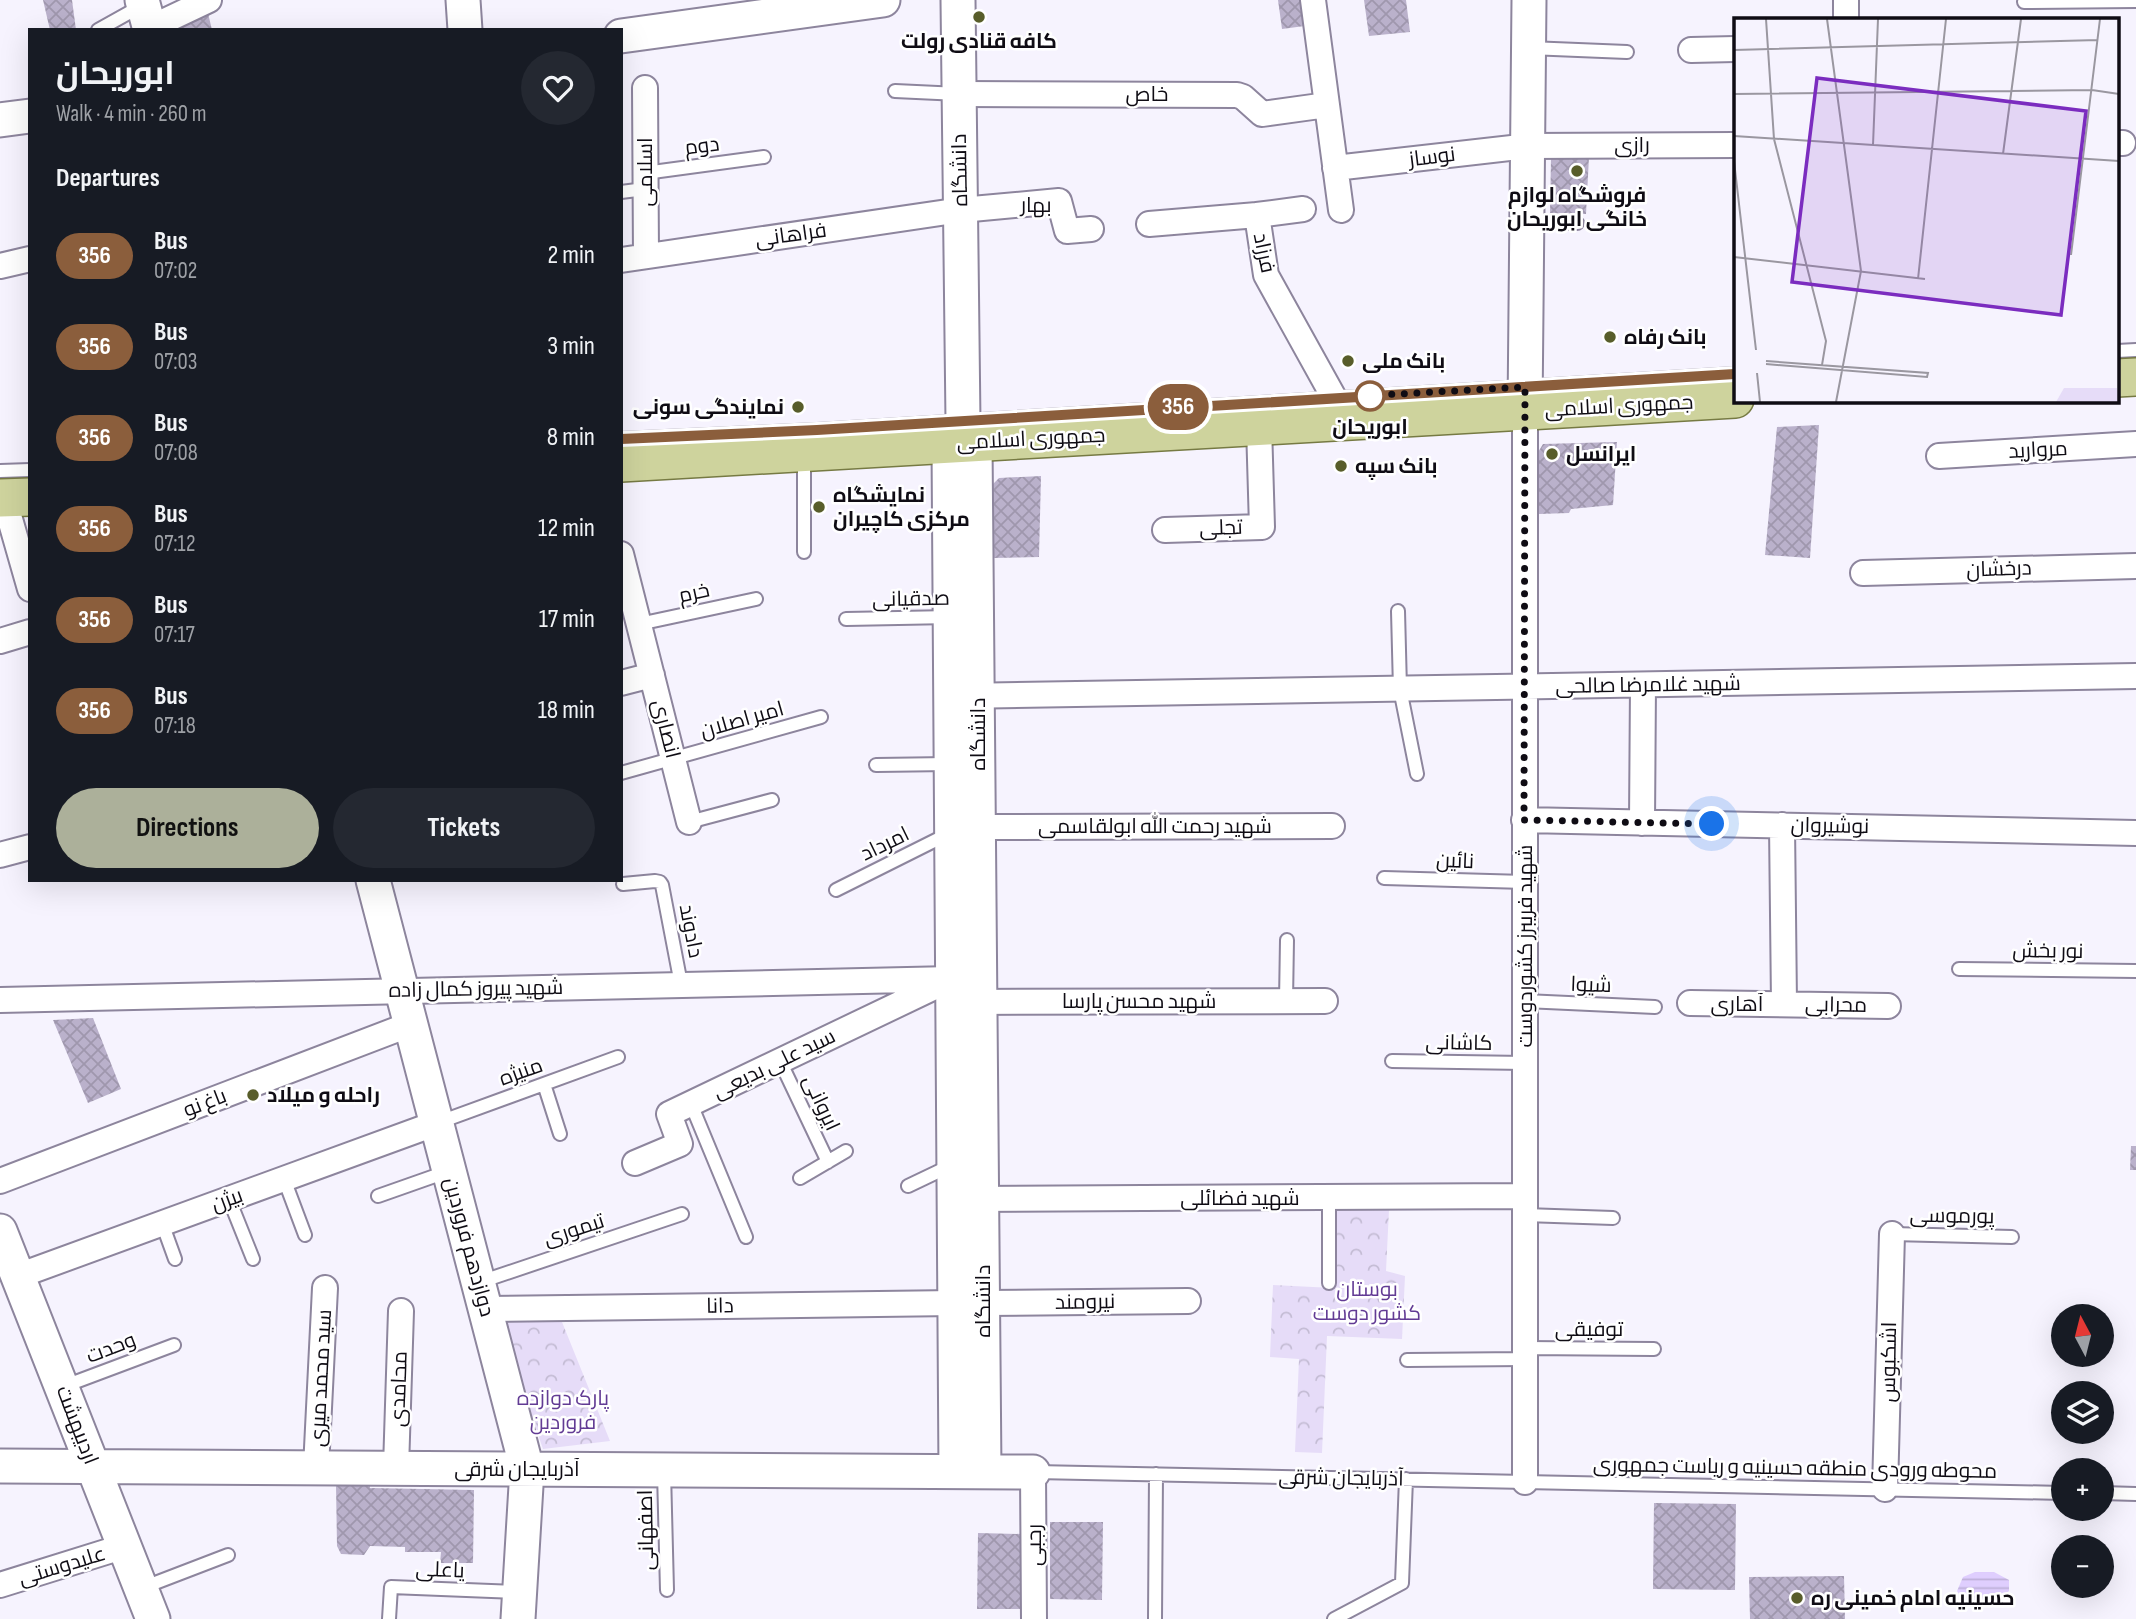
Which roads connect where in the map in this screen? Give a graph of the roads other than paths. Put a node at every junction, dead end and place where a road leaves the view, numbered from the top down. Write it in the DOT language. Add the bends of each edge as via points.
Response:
graph roads {
  1 [pos="209,0"];
  2 [pos="463,0"];
  3 [pos="883,0"];
  4 [pos="958,0"];
  5 [pos="1313,0"];
  6 [pos="1529,0"];
  7 [pos="1846,0"];
  8 [pos="2136,1"];
  9 [pos="2024,2"];
  10 [pos="721,11"];
  11 [pos="146,16"];
  12 [pos="1846,18"];
  13 [pos="105,28"];
  14 [pos="465,28"];
  15 [pos="623,36"];
  16 [pos="1529,48"];
  17 [pos="1734,49"];
  18 [pos="1690,50"];
  19 [pos="1627,52"];
  20 [pos="645,88"];
  21 [pos="895,91"];
  22 [pos="960,94"];
  23 [pos="1327,104"];
  24 [pos="28,116"];
  25 [pos="0,120"];
  26 [pos="1734,145"];
  27 [pos="1528,146"];
  28 [pos="764,157"];
  29 [pos="1335,168"];
  30 [pos="637,185"];
  31 [pos="1303,209"];
  32 [pos="961,210"];
  33 [pos="1341,210"];
  34 [pos="1256,215"];
  35 [pos="1527,223"];
  36 [pos="1577,223"];
  37 [pos="1149,224"];
  38 [pos="1091,229"];
  39 [pos="646,256"];
  40 [pos="28,259"];
  41 [pos="623,260"];
  42 [pos="0,266"];
  43 [pos="2136,350"];
  44 [pos="2118,351"];
  45 [pos="1734,374"];
  46 [pos="2136,377"];
  47 [pos="2118,378"];
  48 [pos="1525,399"];
  49 [pos="1734,399"];
  50 [pos="1341,409"];
  51 [pos="1259,426"];
  52 [pos="962,436"];
  53 [pos="623,439"];
  54 [pos="2136,444"];
  55 [pos="804,452"];
  56 [pos="1939,456"];
  57 [pos="623,463"];
  58 [pos="28,472"];
  59 [pos="8,491"];
  60 [pos="1165,530"];
  61 [pos="804,552"];
  62 [pos="2136,566"];
  63 [pos="1863,573"];
  64 [pos="624,579"];
  65 [pos="28,580"];
  66 [pos="756,599"];
  67 [pos="1398,611"];
  68 [pos="964,617"];
  69 [pos="846,620"];
  70 [pos="639,624"];
  71 [pos="28,633"];
  72 [pos="0,641"];
  73 [pos="652,674"];
  74 [pos="2136,677"];
  75 [pos="623,682"];
  76 [pos="1643,685"];
  77 [pos="1525,687"];
  78 [pos="1400,689"];
  79 [pos="964,696"];
  80 [pos="821,717"];
  81 [pos="673,759"];
  82 [pos="965,764"];
  83 [pos="876,765"];
  84 [pos="623,773"];
  85 [pos="1417,774"];
  86 [pos="772,800"];
  87 [pos="1524,820"];
  88 [pos="689,822"];
  89 [pos="1642,822"];
  90 [pos="1783,825"];
  91 [pos="1332,826"];
  92 [pos="965,830"];
  93 [pos="2136,833"];
  94 [pos="28,848"];
  95 [pos="0,855"];
  96 [pos="1384,878"];
  97 [pos="374,882"];
  98 [pos="1525,882"];
  99 [pos="623,884"];
  100 [pos="836,890"];
  101 [pos="1287,940"];
  102 [pos="1959,970"];
  103 [pos="2136,971"];
  104 [pos="681,984"];
  105 [pos="402,990"];
  106 [pos="966,990"];
  107 [pos="0,1000"];
  108 [pos="1286,1001"];
  109 [pos="1325,1001"];
  110 [pos="1525,1001"];
  111 [pos="1690,1003"];
  112 [pos="1784,1004"];
  113 [pos="1655,1006"];
  114 [pos="1888,1006"];
  115 [pos="411,1024"];
  116 [pos="618,1057"];
  117 [pos="780,1061"];
  118 [pos="1392,1061"];
  119 [pos="1525,1063"];
  120 [pos="544,1084"];
  121 [pos="691,1104"];
  122 [pos="437,1123"];
  123 [pos="560,1134"];
  124 [pos="846,1151"];
  125 [pos="968,1158"];
  126 [pos="828,1162"];
  127 [pos="635,1163"];
  128 [pos="449,1171"];
  129 [pos="800,1178"];
  130 [pos="284,1179"];
  131 [pos="0,1181"];
  132 [pos="908,1185"];
  133 [pos="378,1196"];
  134 [pos="1329,1197"];
  135 [pos="229,1199"];
  136 [pos="968,1199"];
  137 [pos="1525,1206"];
  138 [pos="682,1214"];
  139 [pos="1613,1218"];
  140 [pos="162,1223"];
  141 [pos="1892,1234"];
  142 [pos="305,1235"];
  143 [pos="746,1237"];
  144 [pos="2012,1237"];
  145 [pos="6,1250"];
  146 [pos="175,1259"];
  147 [pos="253,1259"];
  148 [pos="1329,1283"];
  149 [pos="326,1288"];
  150 [pos="482,1296"];
  151 [pos="1188,1301"];
  152 [pos="969,1303"];
  153 [pos="401,1311"];
  154 [pos="174,1345"];
  155 [pos="1654,1349"];
  156 [pos="1525,1354"];
  157 [pos="1407,1360"];
  158 [pos="62,1388"];
  159 [pos="0,1466"];
  160 [pos="93,1466"];
  161 [pos="316,1468"];
  162 [pos="396,1468"];
  163 [pos="527,1469"];
  164 [pos="664,1470"];
  165 [pos="970,1471"];
  166 [pos="1033,1472"];
  167 [pos="1156,1474"];
  168 [pos="1406,1479"];
  169 [pos="1525,1482"];
  170 [pos="1885,1489"];
  171 [pos="2051,1493"];
  172 [pos="2114,1493"];
  173 [pos="2136,1494"];
  174 [pos="125,1546"];
  175 [pos="228,1555"];
  176 [pos="0,1585"];
  177 [pos="141,1588"];
  178 [pos="667,1590"];
  179 [pos="519,1605"];
  180 [pos="153,1619"];
  181 [pos="389,1619"];
  182 [pos="1034,1619"];
  183 [pos="1155,1619"];
  184 [pos="1334,1619"];
  1 -- 11 [label="street"];
  2 -- 14 [label="main road"];
  3 -- 10 [label="main road"];
  4 -- 22 [label="main road, دانشگاه"];
  5 -- 23 [label="street"];
  6 -- 16 [label="main road"];
  7 -- 12 [label="street"];
  8 -- 9 [label="lane"];
  10 -- 15 [label="main road"];
  11 -- 13 [label="lane"];
  16 -- 19 [label="lane"];
  16 -- 27 [label="main road"];
  17 -- 18 [label="street"];
  20 -- 30 [label="street, اسلامی"];
  21 -- 22 [label="lane"];
  22 -- 23 [label="street, خاص" via="1237,95 1262,114"];
  22 -- 32 [label="main road, دانشگاه"];
  23 -- 29 [label="street"];
  24 -- 25 [label="main road"];
  26 -- 27 [label="street, رازی"];
  27 -- 29 [label="street, نوساز"];
  27 -- 35 [label="main road"];
  28 -- 30 [label="lane, دوم"];
  29 -- 33 [label="street"];
  30 -- 39 [label="street, اسلامی"];
  31 -- 34 [label="street"];
  32 -- 38 [label="street, بهار" via="1059,201 1067,231"];
  32 -- 39 [label="street, فراهانی"];
  32 -- 52 [label="main road, دانشگاه"];
  34 -- 37 [label="street, فرزاد"];
  34 -- 50 [label="street, فرزاد" via="1266,275"];
  35 -- 36 [label="lane"];
  35 -- 48 [label="main road"];
  39 -- 41 [label="street, فراهانی"];
  40 -- 42 [label="street"];
  43 -- 44 [label="lane"];
  45 -- 48 [label="lane"];
  46 -- 47 [label="main road"];
  48 -- 49 [label="main road, جمهوری اسلامی"];
  48 -- 50 [label="main road, جمهوری اسلامی"];
  48 -- 77 [label="street, شهید فریبرز کشوردوست"];
  50 -- 51 [label="main road, جمهوری اسلامی"];
  50 -- 52 [label="lane"];
  51 -- 52 [label="main road, جمهوری اسلامی"];
  51 -- 60 [label="street, تجلی" via="1262,527"];
  52 -- 53 [label="lane"];
  52 -- 55 [label="main road, جمهوری اسلامی"];
  52 -- 68 [label="main road, دانشگاه"];
  54 -- 56 [label="street, مروارید"];
  55 -- 57 [label="main road, جمهوری اسلامی"];
  55 -- 61 [label="lane"];
  58 -- 59 [label="lane"];
  59 -- 65 [label="street"];
  62 -- 63 [label="street, درخشان"];
  64 -- 70 [label="street, انصاری"];
  66 -- 70 [label="lane, خرم"];
  67 -- 78 [label="lane"];
  68 -- 69 [label="lane, صدقیانی"];
  68 -- 79 [label="main road, دانشگاه"];
  70 -- 73 [label="street, انصاری"];
  71 -- 72 [label="street"];
  73 -- 75 [label="street"];
  73 -- 81 [label="street, انصاری"];
  74 -- 76 [label="street, شهید غلامرضا صالحی"];
  76 -- 77 [label="street, شهید غلامرضا صالحی"];
  76 -- 89 [label="street"];
  77 -- 78 [label="street, شهید غلامرضا صالحی"];
  77 -- 87 [label="street, شهید فریبرز کشوردوست"];
  78 -- 79 [label="street, شهید غلامرضا صالحی"];
  78 -- 85 [label="lane"];
  79 -- 82 [label="main road, دانشگاه"];
  80 -- 81 [label="lane, امیر اصلان"];
  81 -- 84 [label="lane, امیر اصلان"];
  81 -- 88 [label="street, انصاری"];
  82 -- 83 [label="lane"];
  82 -- 92 [label="main road, دانشگاه"];
  86 -- 88 [label="lane, انصاری"];
  87 -- 89 [label="street, نوشیروان"];
  87 -- 98 [label="street, شهید فریبرز کشوردوست"];
  89 -- 90 [label="street, نوشیروان"];
  90 -- 93 [label="street, نوشیروان"];
  90 -- 112 [label="street"];
  91 -- 92 [label="street, شهید رحمت الله ابولقاسمی"];
  92 -- 100 [label="lane, امرداد"];
  92 -- 106 [label="main road, دانشگاه"];
  94 -- 95 [label="street"];
  96 -- 98 [label="lane, نائین"];
  97 -- 105 [label="main road, دوازدهم فروردین"];
  98 -- 110 [label="street, شهید فریبرز کشوردوست"];
  99 -- 104 [label="lane, دادوند" via="654,881 662,885"];
  101 -- 108 [label="lane"];
  102 -- 103 [label="lane, نور بخش"];
  104 -- 105 [label="street, شهید پیروز کمال زاده"];
  104 -- 106 [label="street, شهید پیروز کمال زاده"];
  105 -- 107 [label="street, شهید پیروز کمال زاده"];
  105 -- 115 [label="main road, دوازدهم فروردین"];
  106 -- 108 [label="street, شهید محسن پارسا"];
  106 -- 117 [label="street, سید علی بدیعی"];
  106 -- 125 [label="main road, دانشگاه"];
  108 -- 109 [label="street, شهید محسن پارسا"];
  110 -- 113 [label="lane, شیوا"];
  110 -- 119 [label="street, شهید فریبرز کشوردوست"];
  111 -- 112 [label="street, آهاری"];
  112 -- 114 [label="street, محرابی"];
  115 -- 122 [label="main road, دوازدهم فروردین"];
  115 -- 131 [label="street, باغ نو"];
  116 -- 120 [label="lane, منیژه"];
  117 -- 121 [label="street, سید علی بدیعی"];
  117 -- 126 [label="lane, ایروانی"];
  118 -- 119 [label="lane, کاشانی"];
  119 -- 137 [label="street, شهید فریبرز کشوردوست"];
  120 -- 122 [label="lane, منیژه"];
  120 -- 123 [label="lane"];
  121 -- 127 [label="street, سید علی بدیعی" via="669,1114 680,1144"];
  121 -- 143 [label="lane"];
  122 -- 128 [label="main road, دوازدهم فروردین"];
  122 -- 130 [label="street, بیژن"];
  124 -- 126 [label="lane"];
  125 -- 132 [label="lane"];
  125 -- 136 [label="main road, دانشگاه"];
  126 -- 129 [label="lane"];
  128 -- 133 [label="lane"];
  128 -- 150 [label="main road, دوازدهم فروردین"];
  130 -- 135 [label="street, بیژن"];
  130 -- 142 [label="lane"];
  134 -- 136 [label="street, شهید فضائلی"];
  134 -- 137 [label="street, شهید فضائلی"];
  134 -- 148 [label="lane"];
  135 -- 140 [label="street, بیژن"];
  135 -- 147 [label="lane"];
  136 -- 152 [label="main road, دانشگاه"];
  137 -- 139 [label="lane"];
  137 -- 156 [label="street, شهید فریبرز کشوردوست"];
  138 -- 150 [label="lane, تیموری"];
  140 -- 145 [label="street, بیژن"];
  140 -- 146 [label="lane"];
  141 -- 144 [label="lane, پورموسی"];
  141 -- 170 [label="street, اشکبوس"];
  145 -- 158 [label="main road, اردیبهشت"];
  149 -- 161 [label="street, سید محمد میری"];
  150 -- 152 [label="street, دانا"];
  150 -- 163 [label="main road, دوازدهم فروردین"];
  151 -- 152 [label="street, نیرومند"];
  152 -- 165 [label="main road, دانشگاه"];
  153 -- 162 [label="street, محامدی"];
  154 -- 158 [label="lane, وحدت"];
  155 -- 156 [label="lane, توفیقی"];
  156 -- 157 [label="lane, توفیقی"];
  156 -- 169 [label="street, شهید فریبرز کشوردوست"];
  158 -- 160 [label="main road, اردیبهشت"];
  159 -- 160 [label="main road, آذربایجان شرقی"];
  160 -- 161 [label="main road, آذربایجان شرقی"];
  160 -- 174 [label="main road, اردیبهشت"];
  161 -- 162 [label="main road, آذربایجان شرقی"];
  162 -- 163 [label="main road, آذربایجان شرقی"];
  163 -- 164 [label="main road, آذربایجان شرقی"];
  163 -- 179 [label="main road, دوازدهم فروردین"];
  164 -- 165 [label="main road, آذربایجان شرقی"];
  164 -- 178 [label="lane, اصفهانی"];
  165 -- 166 [label="main road, آذربایجان شرقی"];
  166 -- 167 [label="lane, آذربایجان شرقی"];
  166 -- 182 [label="street, رجبی"];
  167 -- 168 [label="lane, آذربایجان شرقی"];
  167 -- 183 [label="lane"];
  168 -- 169 [label="lane, آذربایجان شرقی"];
  168 -- 184 [label="lane" via="1402,1583"];
  169 -- 170 [label="lane, محوطه ورودی منطقه حسینیه و ریاست جمهوری"];
  170 -- 171 [label="lane, محوطه ورودی منطقه حسینیه و ریاست جمهوری"];
  172 -- 173 [label="lane"];
  174 -- 176 [label="street, علیدوستی"];
  174 -- 177 [label="main road, اردیبهشت"];
  175 -- 177 [label="lane"];
  177 -- 180 [label="main road, اردیبهشت"];
  179 -- 181 [label="lane, یاعلی" via="391,1587"];
}
